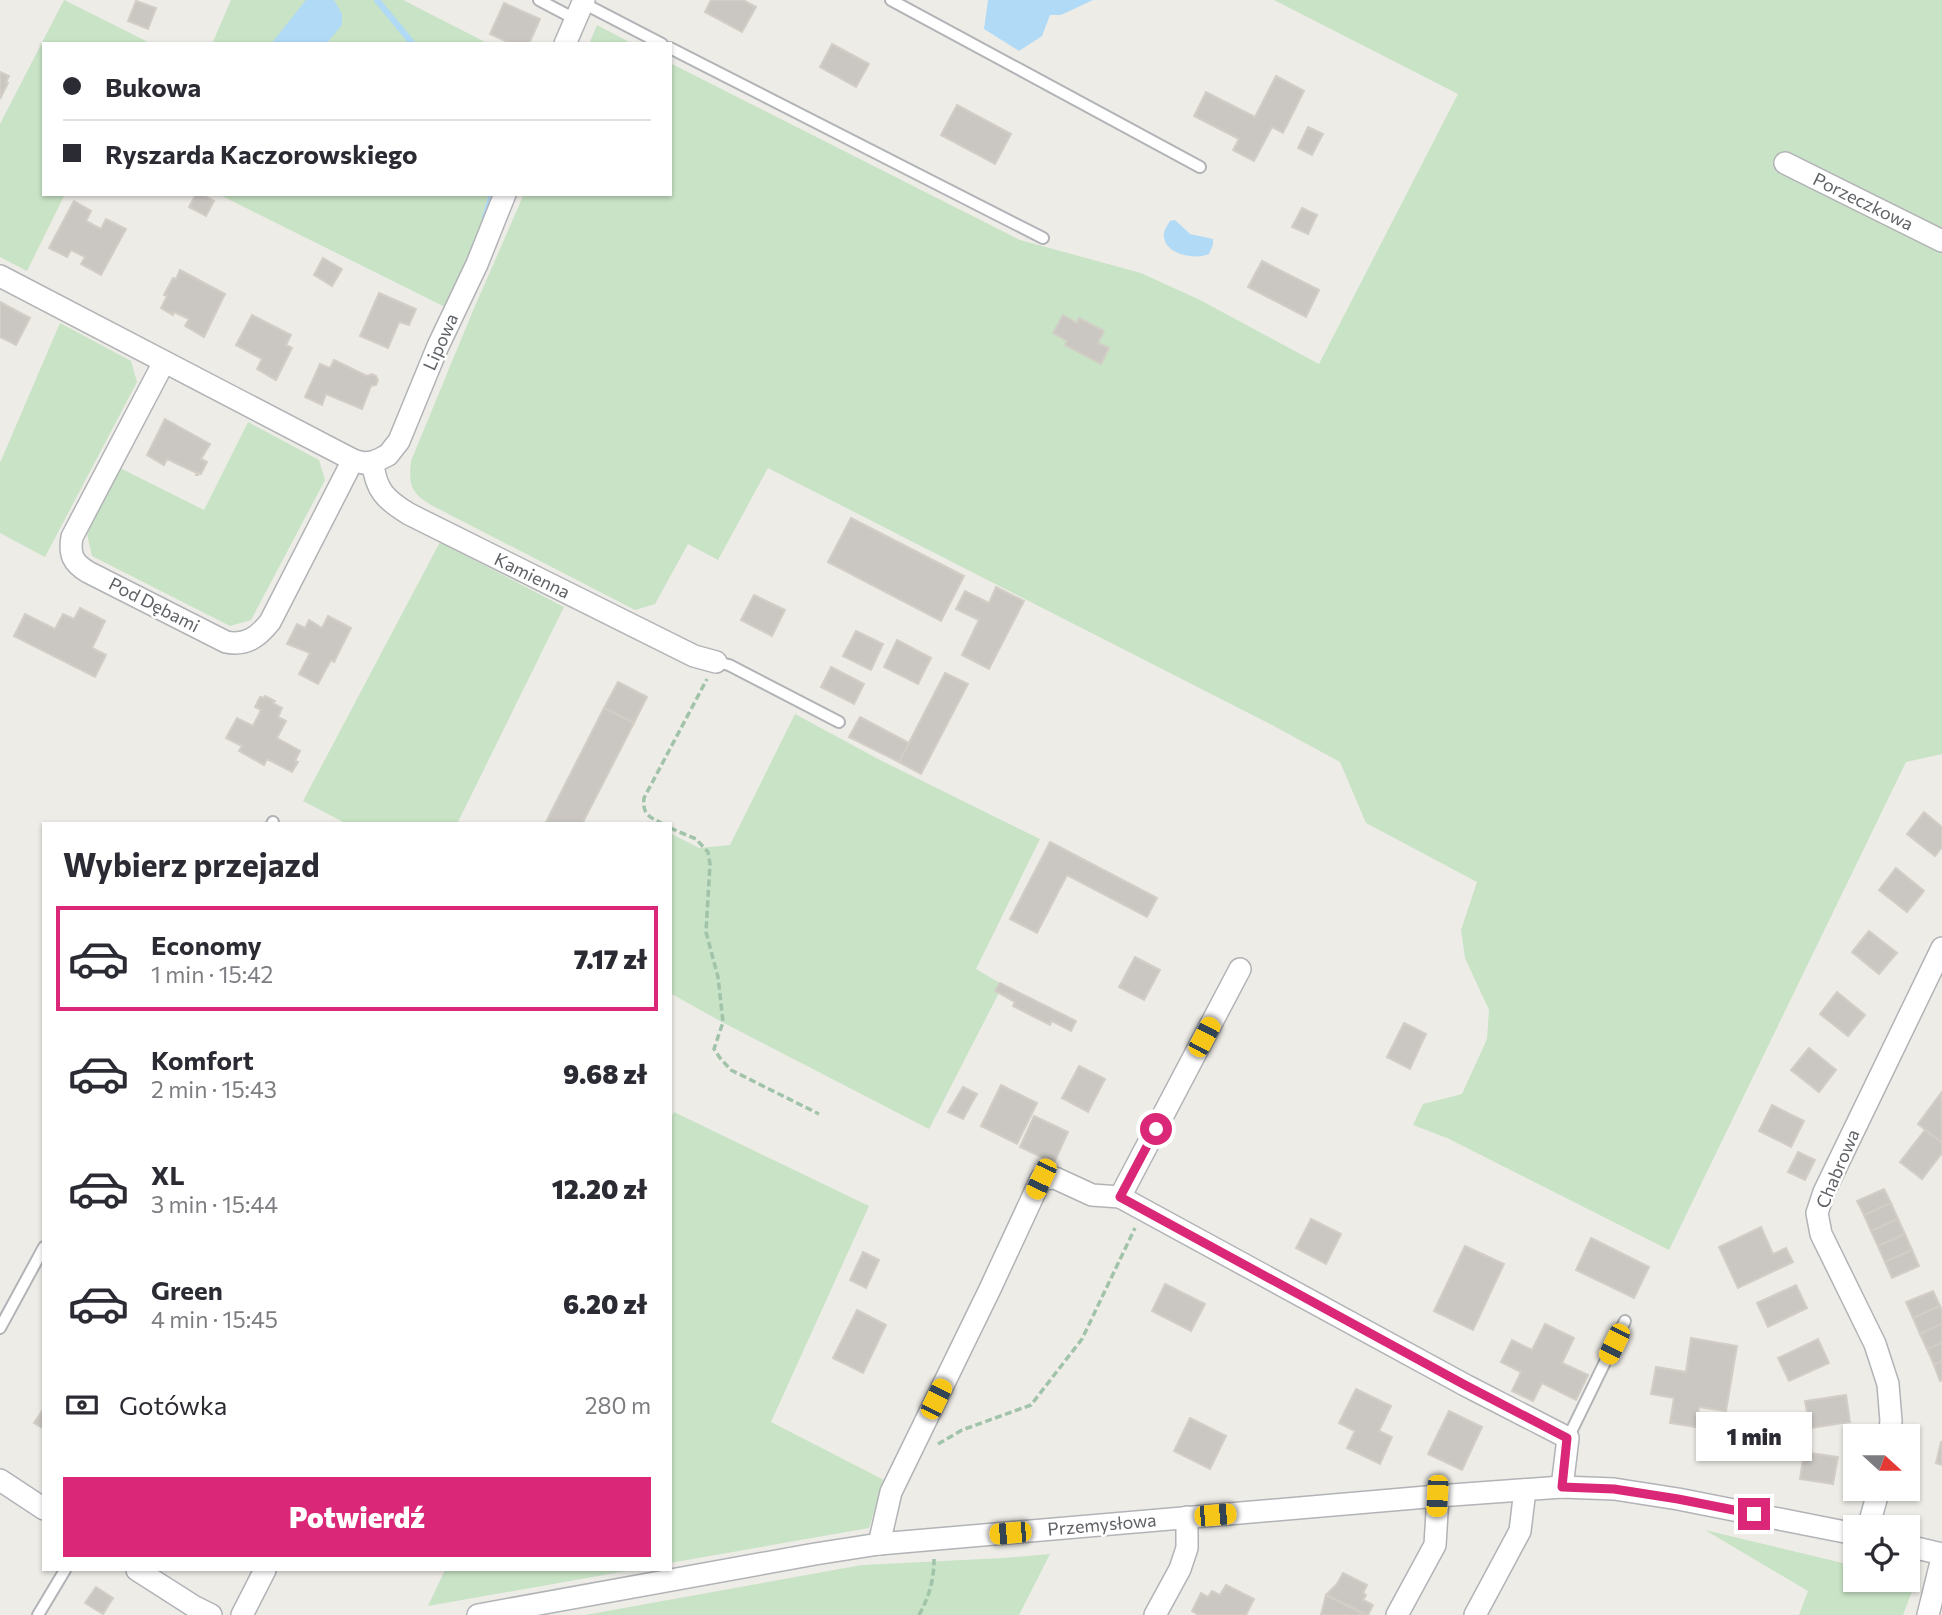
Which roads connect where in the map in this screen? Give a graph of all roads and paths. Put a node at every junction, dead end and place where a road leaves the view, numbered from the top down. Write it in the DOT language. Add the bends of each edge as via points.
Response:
graph roads {
  1 [pos="539,0"];
  2 [pos="891,0"];
  3 [pos="581,7"];
  4 [pos="566,42"];
  5 [pos="658,42"];
  6 [pos="672,49"];
  7 [pos="1785,163"];
  8 [pos="1200,167"];
  9 [pos="504,196"];
  10 [pos="1043,238"];
  11 [pos="1942,242"];
  12 [pos="0,276"];
  13 [pos="164,362"];
  14 [pos="363,461"];
  15 [pos="716,662"];
  16 [pos="839,722"];
  17 [pos="660,822"];
  18 [pos="672,829"];
  19 [pos="1942,948"];
  20 [pos="1240,969"];
  21 [pos="819,1114"];
  22 [pos="1120,1197"];
  23 [pos="1144,1210"];
  24 [pos="42,1251"];
  25 [pos="1625,1321"];
  26 [pos="0,1328"];
  27 [pos="1891,1424"];
  28 [pos="1567,1438"];
  29 [pos="939,1444"];
  30 [pos="0,1480"];
  31 [pos="1562,1487"];
  32 [pos="1525,1490"];
  33 [pos="1437,1496"];
  34 [pos="42,1508"];
  35 [pos="1187,1517"];
  36 [pos="1843,1532"];
  37 [pos="933,1539"];
  38 [pos="879,1544"];
  39 [pos="1920,1550"];
  40 [pos="1942,1556"];
  41 [pos="64,1571"];
  42 [pos="139,1571"];
  43 [pos="264,1571"];
  44 [pos="38,1615"];
  45 [pos="211,1615"];
  46 [pos="242,1615"];
  47 [pos="478,1615"];
  48 [pos="919,1615"];
  49 [pos="1155,1615"];
  50 [pos="1397,1615"];
  51 [pos="1475,1615"];
  52 [pos="1928,1615"];
  1 -- 3 [label="lane"];
  2 -- 8 [label="lane"];
  3 -- 4 [label="street"];
  3 -- 5 [label="lane"];
  6 -- 10 [label="lane"];
  7 -- 11 [label="street, Porzeczkowa"];
  9 -- 14 [label="street, Lipowa" via="399,441 388,455"];
  12 -- 13 [label="street"];
  13 -- 14 [label="street"];
  13 -- 14 [label="street, Pod Dębami" via="72,537 71,554 88,572 226,642 247,642 270,622"];
  14 -- 15 [label="street, Kamienna" via="392,504 694,656"];
  15 -- 16 [label="lane"];
  15 -- 17 [label="path" via="644,798 644,811"];
  18 -- 21 [label="path" via="696,839 708,852 706,932 723,1022 714,1049 731,1070"];
  19 -- 27 [label="street, Chabrowa" via="1817,1213 1821,1234 1875,1344 1888,1384"];
  20 -- 22 [label="street"];
  22 -- 23 [label="street"];
  22 -- 38 [label="street" via="1092,1195 1055,1178 1041,1179 891,1492"];
  23 -- 28 [label="street"];
  23 -- 29 [label="path" via="1082,1339 1031,1405 962,1430"];
  24 -- 26 [label="lane"];
  25 -- 28 [label="lane"];
  28 -- 31 [label="street"];
  30 -- 34 [label="street"];
  31 -- 32 [label="street, Przemysłowa"];
  31 -- 36 [label="street, Przemysłowa" via="1678,1499"];
  32 -- 33 [label="street, Przemysłowa"];
  32 -- 51 [label="street" via="1520,1531"];
  33 -- 35 [label="street, Przemysłowa"];
  33 -- 50 [label="street" via="1435,1545"];
  35 -- 37 [label="street, Przemysłowa"];
  35 -- 49 [label="street" via="1187,1548"];
  37 -- 38 [label="street, Przemysłowa"];
  37 -- 48 [label="path" via="934,1578"];
  38 -- 47 [label="street, Przemysłowa"];
  39 -- 40 [label="street"];
  40 -- 52 [label="street"];
  41 -- 44 [label="lane"];
  42 -- 45 [label="street"];
  43 -- 46 [label="street"];
}
